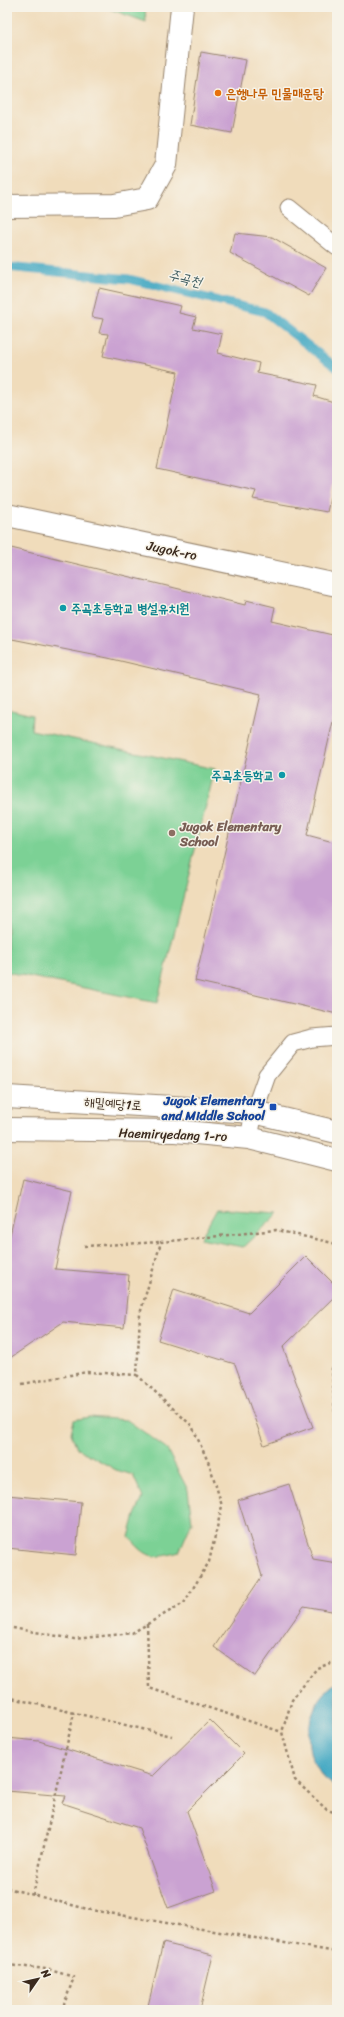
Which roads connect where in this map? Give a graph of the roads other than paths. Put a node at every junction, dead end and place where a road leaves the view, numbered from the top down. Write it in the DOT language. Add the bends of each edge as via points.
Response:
graph roads {
  1 [pos="182,7"];
  2 [pos="7,206"];
  3 [pos="289,208"];
  4 [pos="337,248"];
  5 [pos="7,515"];
  6 [pos="337,585"];
  7 [pos="337,1036"];
  8 [pos="7,1097"];
  9 [pos="254,1112"];
  10 [pos="7,1129"];
  11 [pos="337,1132"];
  12 [pos="249,1138"];
  13 [pos="337,1160"];
  1 -- 2 [label="street" via="166,165 147,199 114,205"];
  3 -- 4 [label="lane"];
  5 -- 6 [label="street, Jugok-ro"];
  7 -- 9 [label="lane" via="293,1043 267,1075"];
  8 -- 9 [label="street, 해밀예당1로"];
  9 -- 11 [label="street, 해밀예당1로"];
  9 -- 12 [label="lane"];
  10 -- 12 [label="street, Haemiryedang 1-ro" via="175,1131"];
  12 -- 13 [label="street, Haemiryedang 1-ro"];
}
